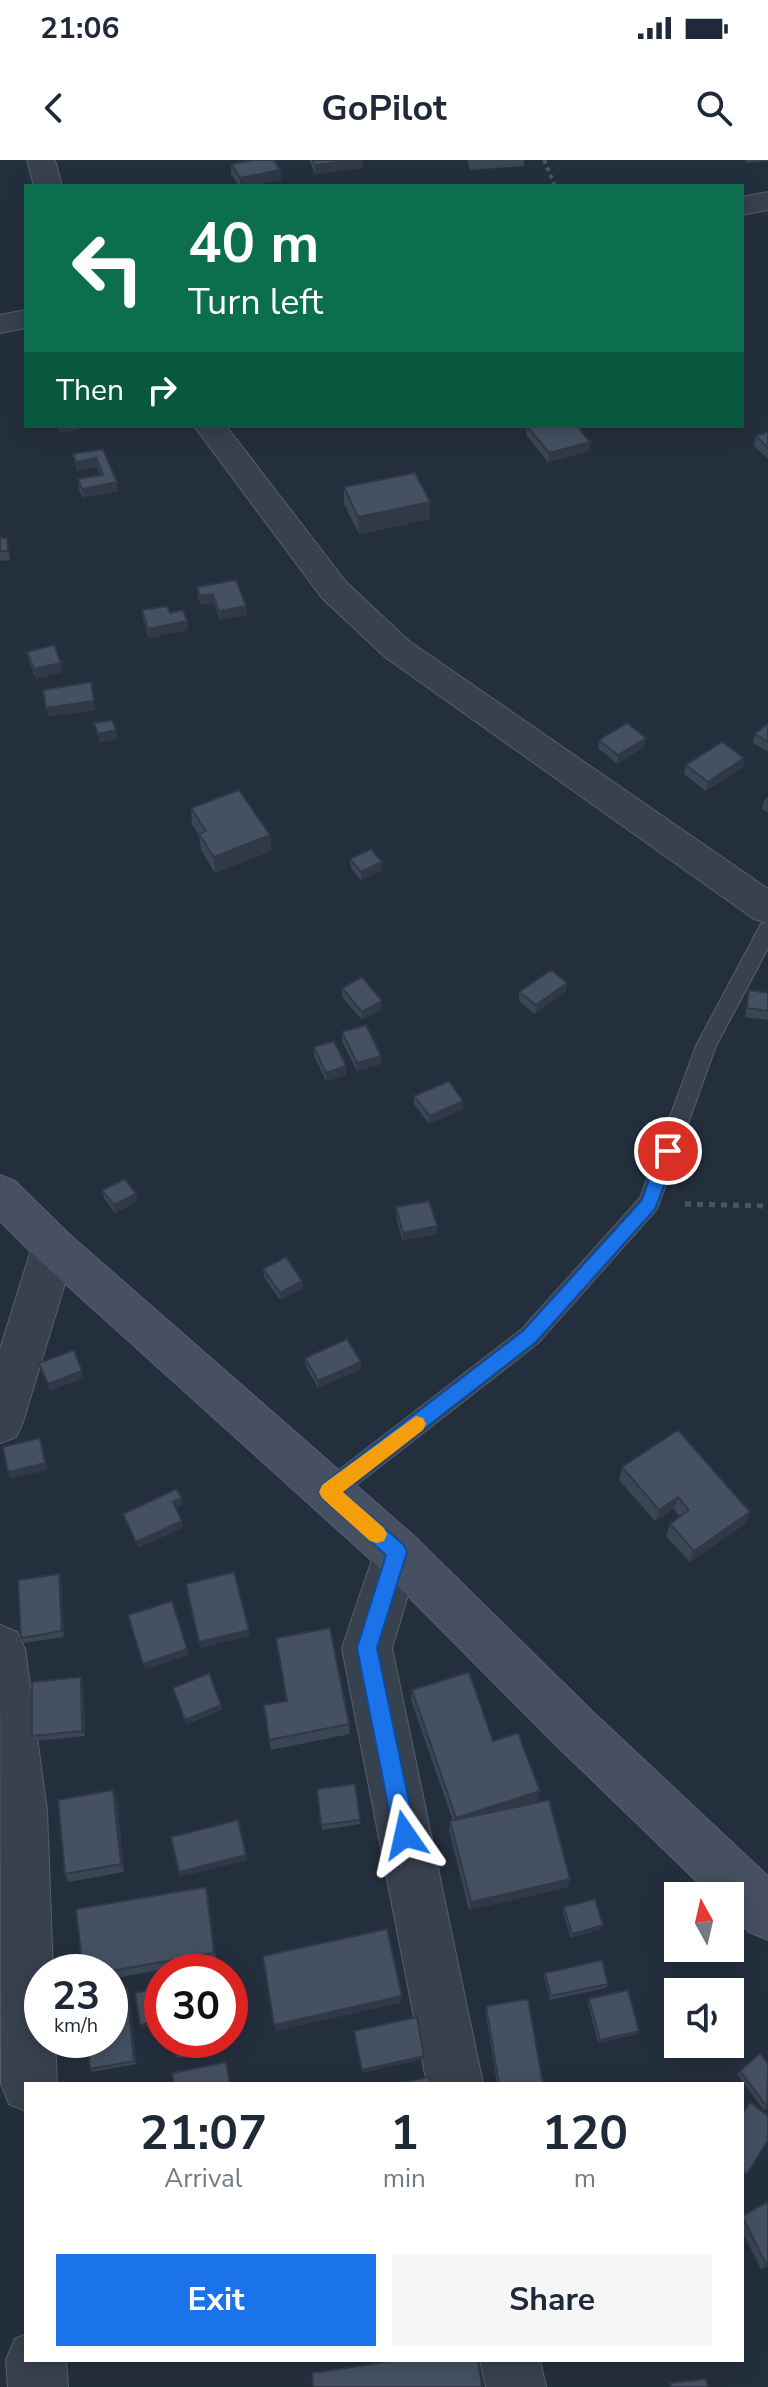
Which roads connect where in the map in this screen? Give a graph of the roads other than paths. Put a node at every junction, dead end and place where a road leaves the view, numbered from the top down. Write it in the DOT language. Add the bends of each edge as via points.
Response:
graph roads {
  1 [pos="41,160"];
  2 [pos="47,184"];
  3 [pos="768,201"];
  4 [pos="744,206"];
  5 [pos="24,319"];
  6 [pos="0,324"];
  7 [pos="212,428"];
  8 [pos="768,909"];
  9 [pos="768,929"];
  10 [pos="0,1193"];
  11 [pos="54,1247"];
  12 [pos="0,1422"];
  13 [pos="329,1492"];
  14 [pos="397,1552"];
  15 [pos="0,1649"];
  16 [pos="768,1913"];
  17 [pos="29,2082"];
  18 [pos="455,2082"];
  19 [pos="36,2362"];
  20 [pos="510,2362"];
  21 [pos="38,2387"];
  22 [pos="516,2387"];
  1 -- 2 [label="street"];
  3 -- 4 [label="street"];
  5 -- 6 [label="street"];
  7 -- 8 [label="street" via="334,590 397,649"];
  9 -- 13 [label="lane" via="706,1046 649,1203 530,1336"];
  10 -- 11 [label="main road"];
  11 -- 12 [label="street"];
  11 -- 13 [label="main road"];
  13 -- 14 [label="main road"];
  14 -- 16 [label="main road"];
  14 -- 18 [label="street" via="367,1648"];
  15 -- 17 [label="street" via="21,1811"];
  19 -- 21 [label="street"];
  20 -- 22 [label="street"];
}
